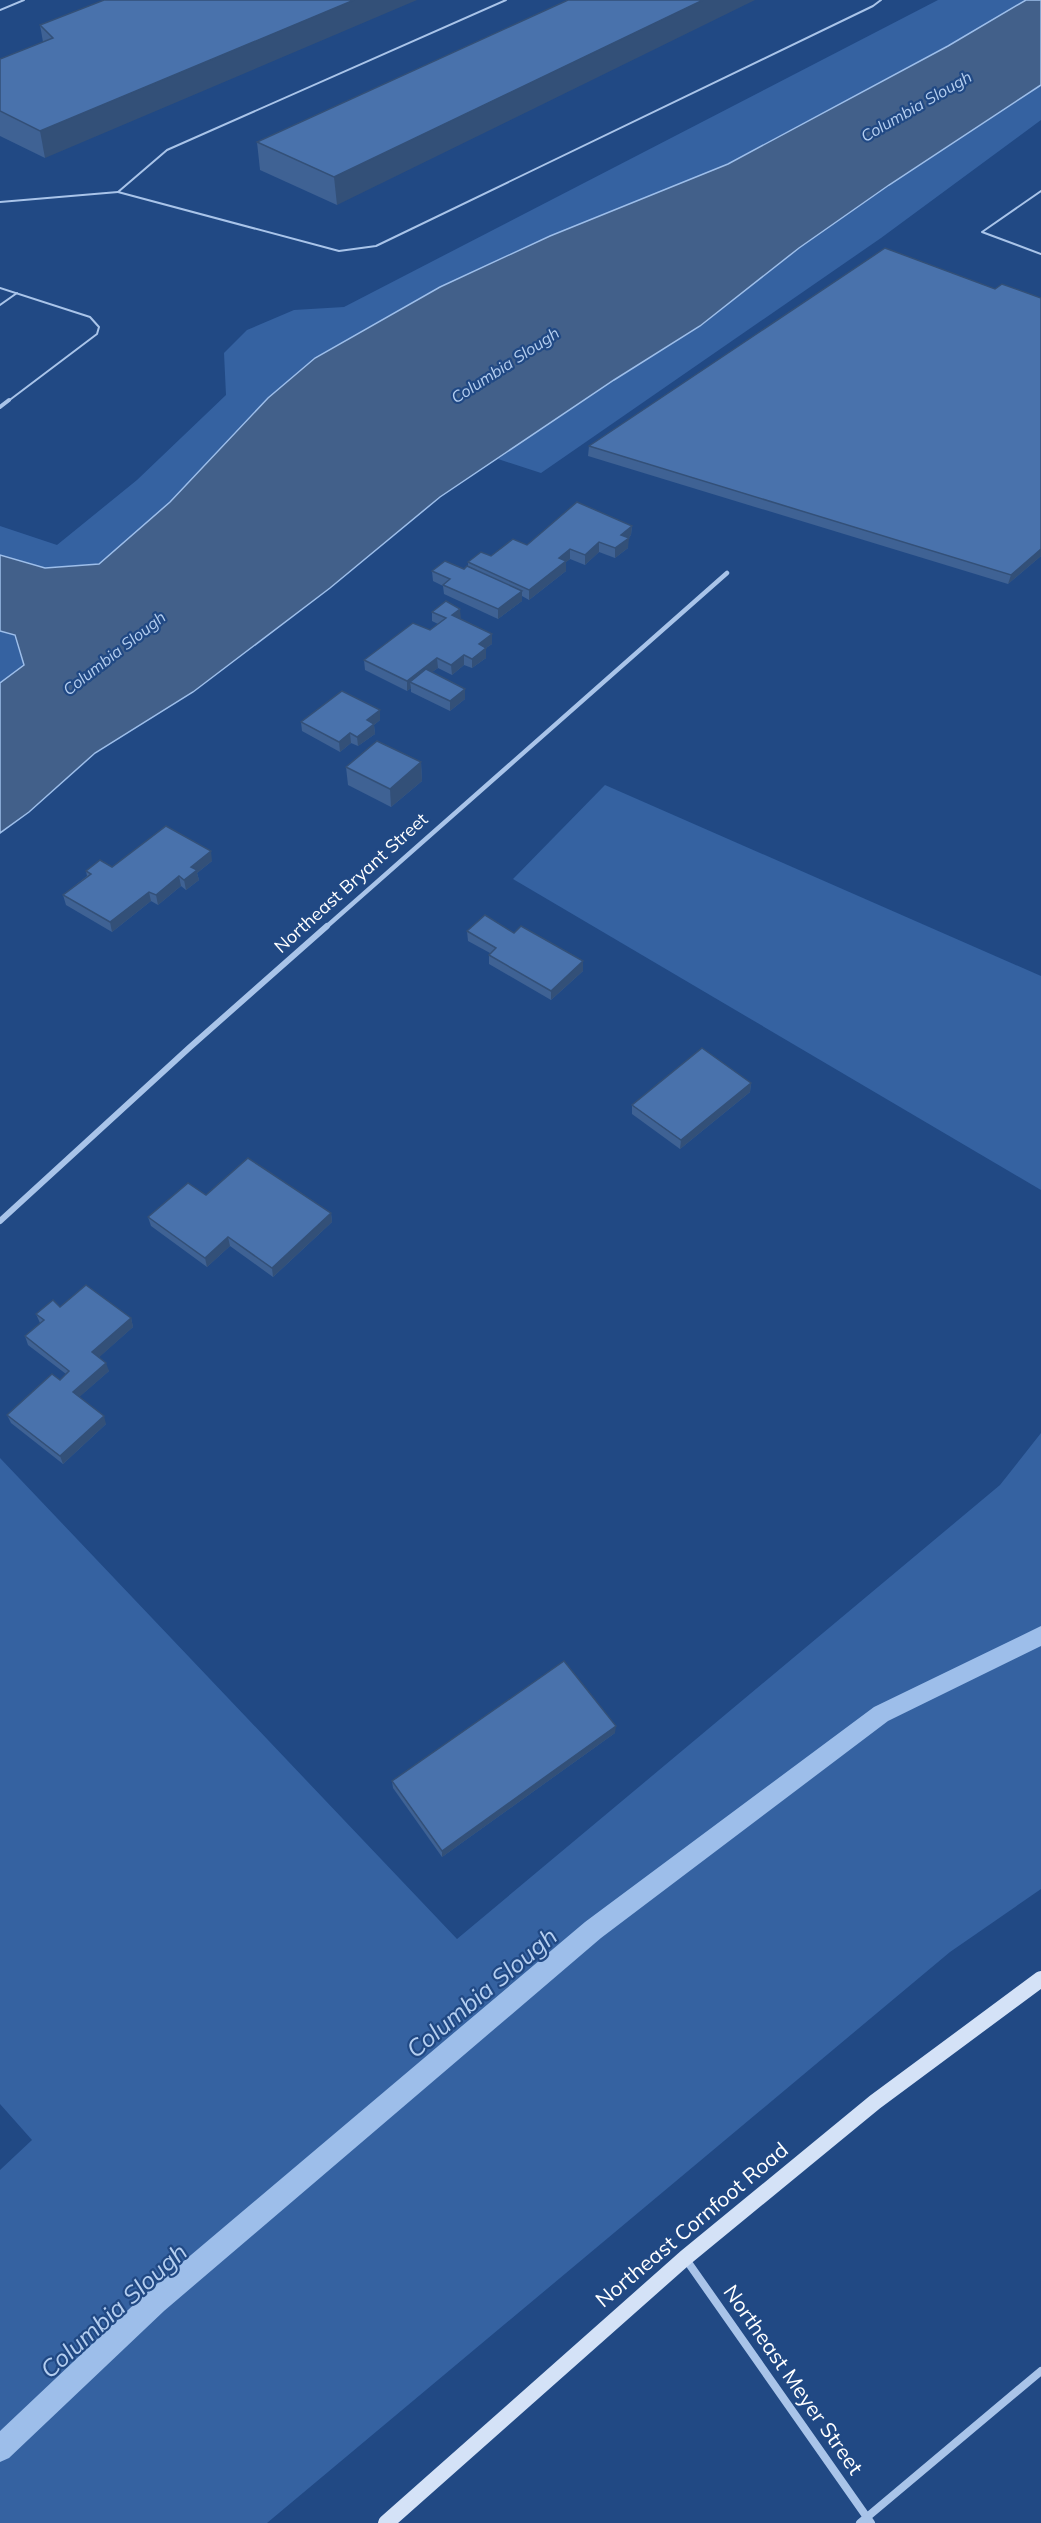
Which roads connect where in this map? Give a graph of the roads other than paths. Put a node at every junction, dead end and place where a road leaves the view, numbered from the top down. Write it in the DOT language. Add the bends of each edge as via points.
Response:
graph roads {
  1 [pos="24,0"];
  2 [pos="506,0"];
  3 [pos="881,0"];
  4 [pos="0,10"];
  5 [pos="1041,191"];
  6 [pos="118,192"];
  7 [pos="0,202"];
  8 [pos="1041,254"];
  9 [pos="0,288"];
  10 [pos="16,293"];
  11 [pos="0,305"];
  12 [pos="0,407"];
  13 [pos="727,573"];
  14 [pos="0,1221"];
  15 [pos="1041,1979"];
  16 [pos="685,2258"];
  17 [pos="1041,2372"];
  18 [pos="866,2521"];
  19 [pos="386,2523"];
  1 -- 4 [label="lane"];
  2 -- 6 [label="lane" via="167,150"];
  3 -- 6 [label="lane" via="376,246 339,251"];
  5 -- 8 [label="lane" via="982,232"];
  6 -- 7 [label="lane"];
  9 -- 10 [label="lane"];
  10 -- 11 [label="lane"];
  10 -- 12 [label="lane" via="90,317 99,327 97,333"];
  13 -- 14 [label="street, Northeast Bryant Street" via="205,1034"];
  15 -- 16 [label="street, Northeast Cornfoot Road" via="875,2102"];
  16 -- 18 [label="street, Northeast Meyer Street"];
  16 -- 19 [label="street, Northeast Cornfoot Road"];
  17 -- 18 [label="street"];
}
